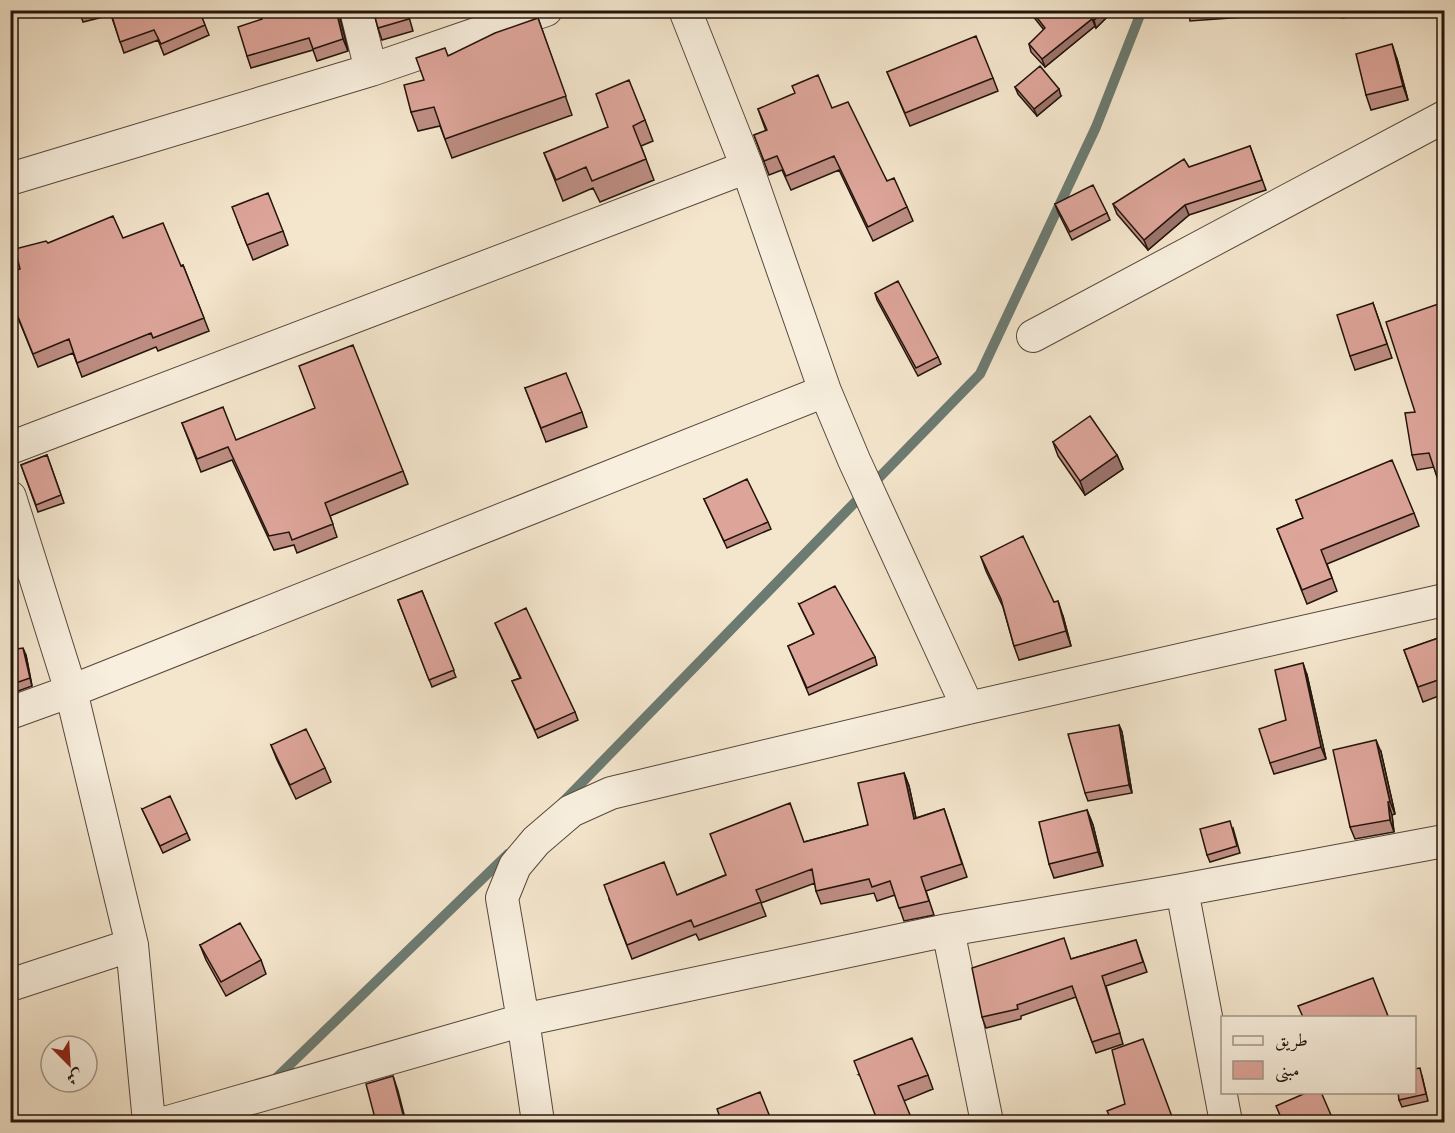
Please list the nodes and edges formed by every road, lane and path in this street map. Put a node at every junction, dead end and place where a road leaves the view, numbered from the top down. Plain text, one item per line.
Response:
1 (356, 10) edge
2 (546, 10) edge
3 (685, 10) edge
4 (371, 70) junction
5 (1444, 117) edge
6 (747, 167) junction
7 (10, 179) edge
8 (1033, 336) dead end
9 (825, 391) junction
10 (10, 448) edge
11 (10, 497) edge
12 (1444, 600) edge
13 (71, 691) junction
14 (968, 708) junction
15 (10, 713) edge
16 (1444, 841) edge
17 (1182, 890) junction
18 (948, 930) junction
19 (132, 945) junction
20 (10, 985) edge
21 (523, 1020) junction
22 (149, 1122) edge
23 (168, 1122) edge
24 (538, 1122) edge
25 (987, 1122) edge
26 (1226, 1122) edge

1 - 4 street
2 - 4 street
3 - 6 street
4 - 7 street
5 - 8 street
6 - 9 street
6 - 10 street
9 - 13 street
9 - 14 street
11 - 13 street
12 - 14 street
13 - 15 street
13 - 19 street
14 - 21 street
16 - 17 street
17 - 18 street
17 - 26 street
18 - 21 street
18 - 25 street
19 - 20 street
19 - 22 street
21 - 23 street
21 - 24 street

